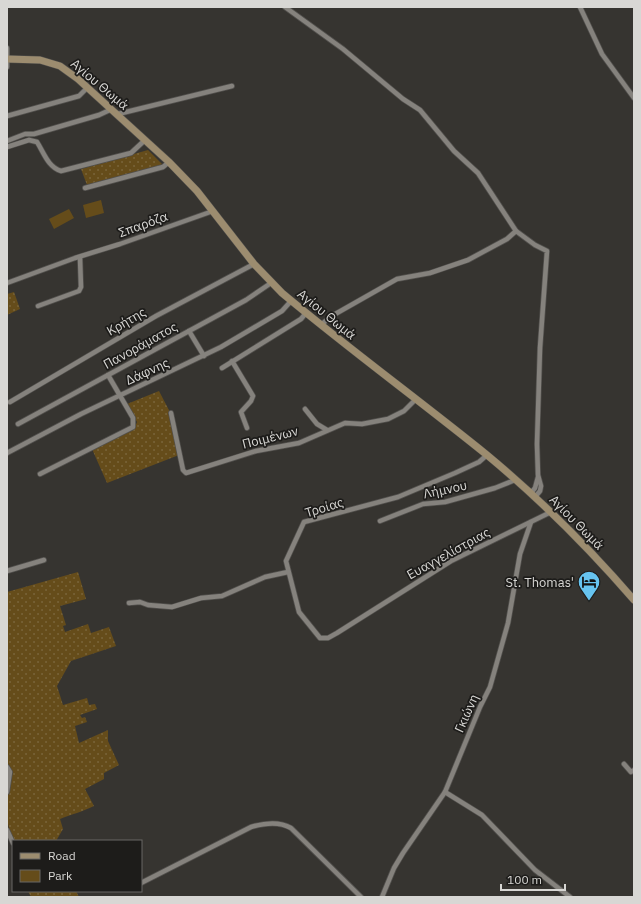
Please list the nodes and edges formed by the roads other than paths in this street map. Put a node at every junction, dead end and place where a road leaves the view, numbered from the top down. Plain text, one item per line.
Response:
1 (285, 7) edge
2 (580, 7) edge
3 (7, 48) edge
4 (7, 59) edge
5 (7, 67) edge
6 (232, 86) dead end
7 (88, 87) junction
8 (634, 98) edge
9 (112, 109) junction
10 (118, 114) junction
11 (8, 116) edge
12 (145, 140) junction
13 (7, 141) edge
14 (7, 147) edge
15 (169, 162) junction
16 (85, 188) dead end
17 (213, 211) junction
18 (516, 231) junction
19 (80, 258) junction
20 (254, 264) junction
21 (7, 283) edge
22 (271, 283) junction
23 (291, 301) junction
24 (38, 306) dead end
25 (306, 313) junction
26 (321, 325) junction
27 (189, 331) junction
28 (204, 356) junction
29 (232, 361) junction
30 (222, 368) dead end
31 (108, 375) junction
32 (120, 395) junction
33 (415, 400) junction
34 (10, 402) dead end
35 (305, 409) dead end
36 (171, 413) dead end
37 (18, 424) dead end
38 (247, 428) dead end
39 (327, 430) junction
40 (7, 453) edge
41 (487, 456) junction
42 (40, 474) dead end
43 (515, 480) junction
44 (533, 495) junction
45 (550, 512) junction
46 (380, 521) dead end
47 (531, 522) junction
48 (44, 560) dead end
49 (7, 571) edge
50 (288, 572) junction
51 (634, 600) edge
52 (129, 603) dead end
53 (359, 620) joint
54 (624, 764) dead end
55 (7, 767) edge
56 (634, 770) edge
57 (7, 792) edge
58 (445, 792) junction
59 (7, 830) edge
60 (12, 841) edge
61 (142, 882) edge
62 (361, 897) edge
63 (382, 897) edge
64 (570, 897) edge

1 - 18 street
2 - 8 street
3 - 4 street
4 - 5 street
4 - 7 main road, Αγίου Θωμά
6 - 10 street
7 - 9 main road, Αγίου Θωμά
7 - 11 street
9 - 10 main road, Αγίου Θωμά
9 - 13 street
10 - 12 main road, Αγίου Θωμά
12 - 14 street
12 - 15 main road, Αγίου Θωμά
15 - 16 street
15 - 17 main road, Αγίου Θωμά
17 - 19 street, Σπαρόζα
17 - 20 main road, Αγίου Θωμά
18 - 26 street
18 - 44 street
19 - 21 street, Σπαρόζα
19 - 24 street
20 - 22 main road, Αγίου Θωμά
20 - 34 street, Κρήτης
22 - 23 main road, Αγίου Θωμά
22 - 27 street, Πανοράματος
23 - 25 main road, Αγίου Θωμά
23 - 28 street, Δάφνης
25 - 26 main road, Αγίου Θωμά
25 - 29 street
26 - 33 main road, Αγίου Θωμά
27 - 28 street
27 - 31 street, Πανοράματος
28 - 32 street, Δάφνης
29 - 30 street
29 - 38 street
31 - 32 street
31 - 37 street, Πανοράματος
32 - 40 street, Δάφνης
32 - 42 street
33 - 39 street, Ποιμένων
33 - 41 main road, Αγίου Θωμά
35 - 39 street
36 - 39 street, Ποιμένων
41 - 43 main road, Αγίου Θωμά
41 - 50 street, Τροίας
43 - 44 main road, Αγίου Θωμά
43 - 46 street, Λήμνου
44 - 45 main road, Αγίου Θωμά
45 - 47 street, Ευαγγελίστριας
45 - 51 main road, Αγίου Θωμά
47 - 53 street, Ευαγγελίστριας
47 - 58 street, Γκιώνη
48 - 49 street
50 - 52 street
50 - 53 street, Τροίας
54 - 56 street
55 - 57 street
58 - 63 street, Γκιώνη
58 - 64 street
59 - 60 street
61 - 62 street

